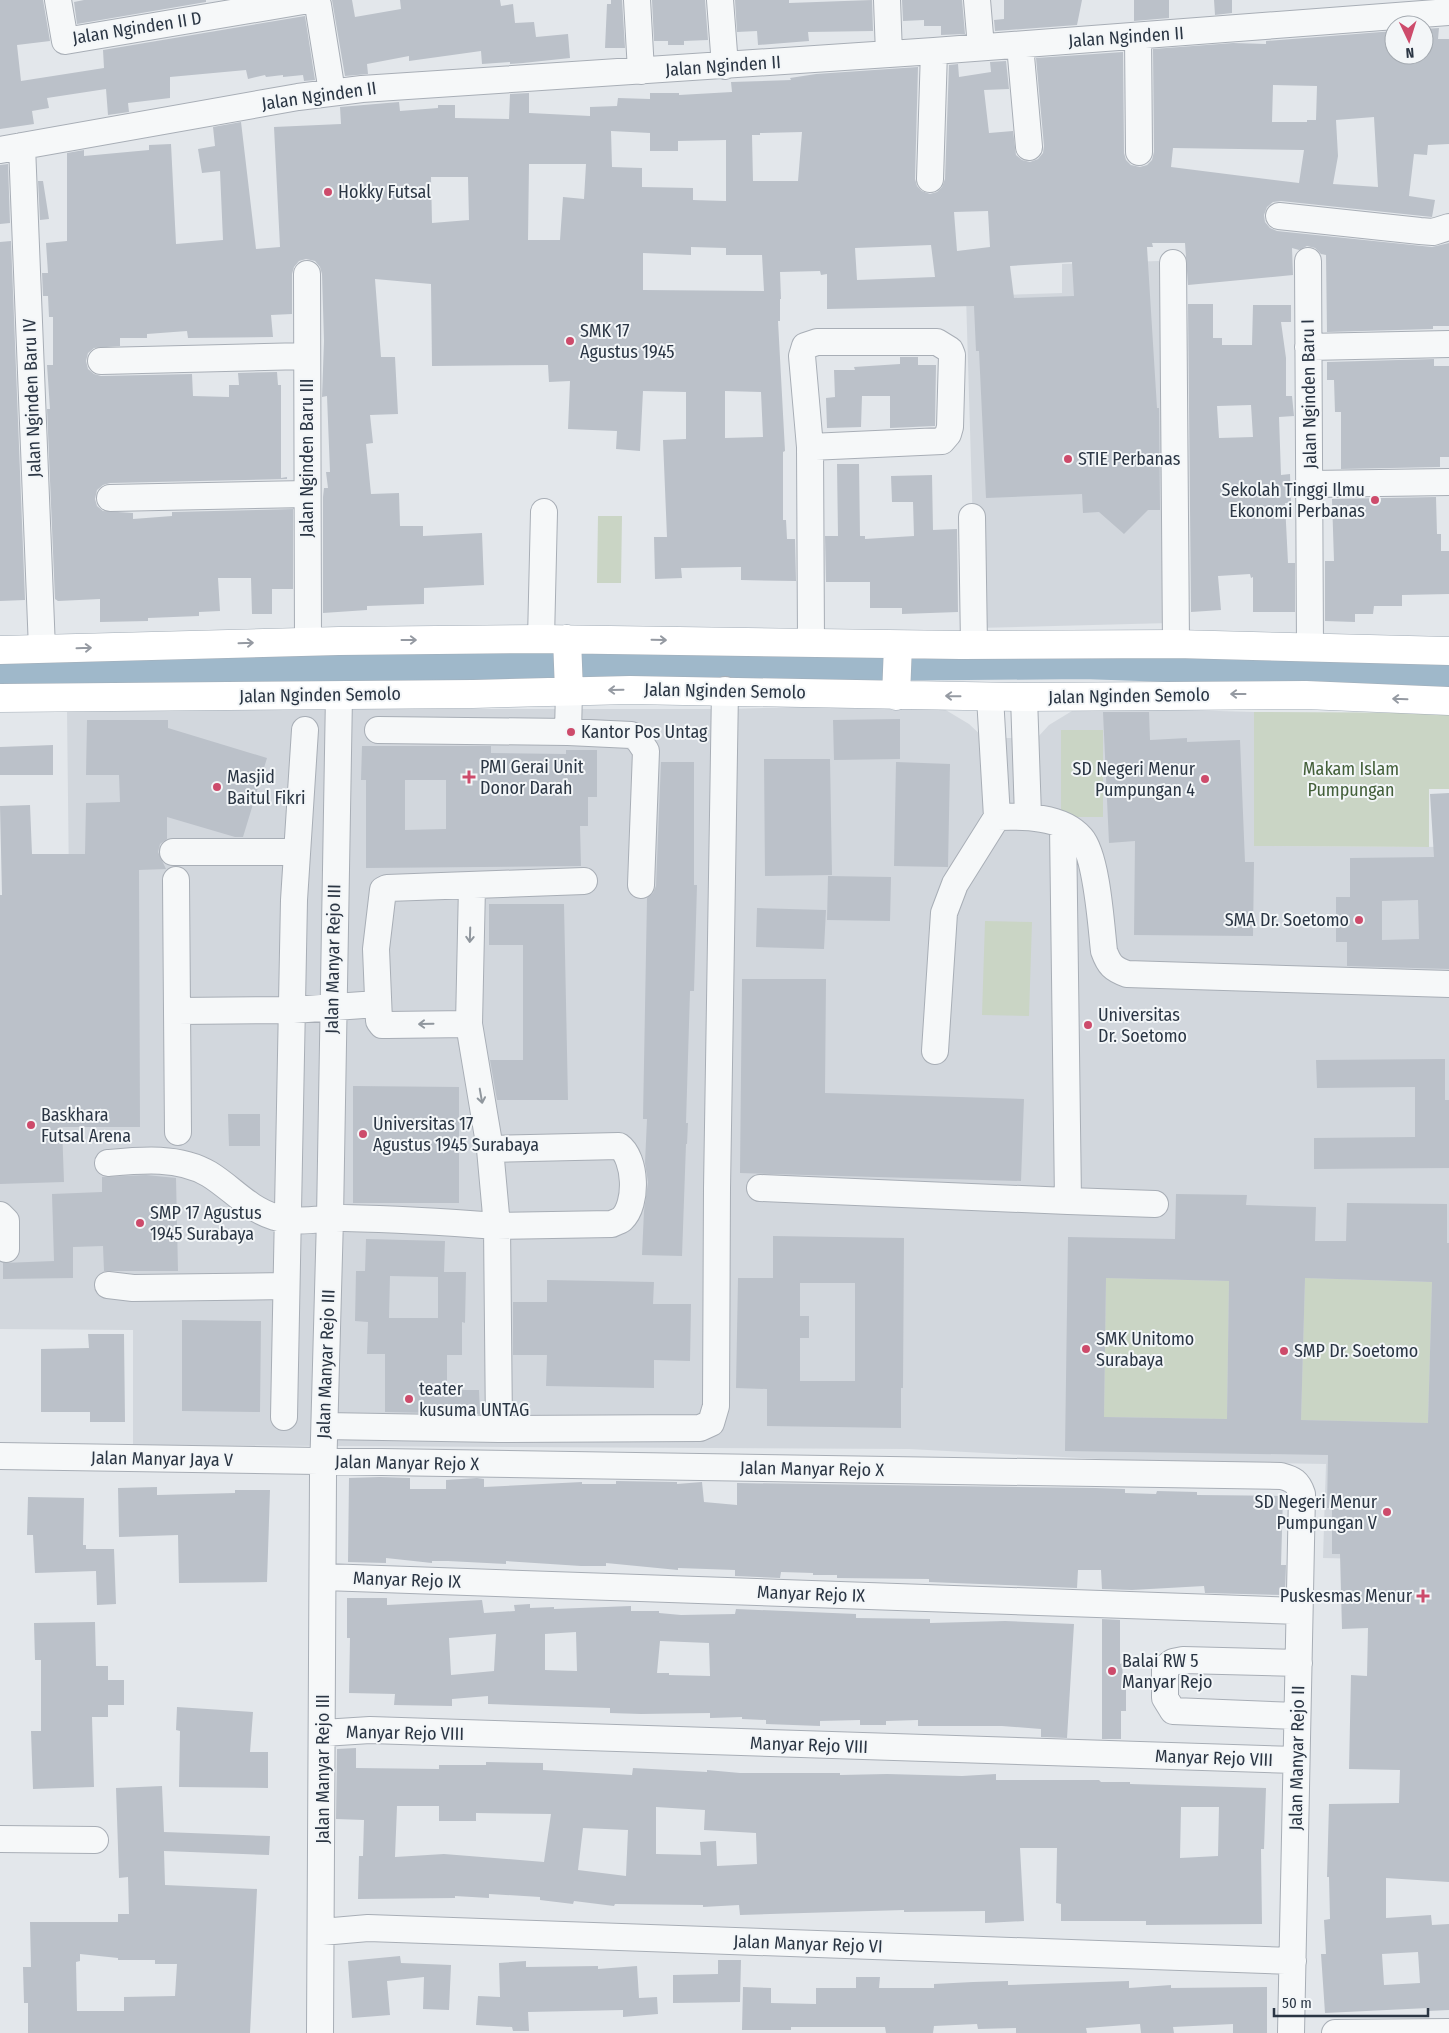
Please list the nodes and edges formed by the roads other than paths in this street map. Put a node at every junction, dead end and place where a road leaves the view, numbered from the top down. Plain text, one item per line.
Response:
1 (58, 0) edge
2 (309, 0) edge
3 (313, 0) edge
4 (637, 0) edge
5 (720, 0) edge
6 (887, 0) edge
7 (977, 0) edge
8 (1308, 11) edge
9 (1449, 12) edge
10 (1138, 36) junction
11 (1020, 45) junction
12 (981, 47) junction
13 (934, 51) junction
14 (889, 54) junction
15 (725, 66) junction
16 (641, 71) junction
17 (332, 92) junction
18 (1029, 147) dead end
19 (11, 148) edge
20 (1139, 152) dead end
21 (930, 179) dead end
22 (1278, 216) dead end
23 (1449, 227) edge
24 (1308, 261) dead end
25 (1173, 263) dead end
26 (307, 274) dead end
27 (1449, 344) edge
28 (1308, 347) junction
29 (306, 356) junction
30 (101, 361) dead end
31 (810, 448) junction
32 (1449, 482) edge
33 (1311, 484) junction
34 (307, 494) junction
35 (110, 498) dead end
36 (544, 512) dead end
37 (972, 516) dead end
38 (308, 642) junction
39 (811, 642) junction
40 (1176, 644) junction
41 (974, 645) junction
42 (1310, 647) junction
43 (42, 649) junction
44 (0, 650) edge
45 (1449, 651) edge
46 (562, 660) junction
47 (897, 668) junction
48 (725, 690) junction
49 (473, 694) junction
50 (339, 695) junction
51 (990, 697) junction
52 (1024, 697) junction
53 (0, 698) edge
54 (1449, 701) edge
55 (305, 730) dead end
56 (378, 730) dead end
57 (477, 732) junction
58 (568, 732) junction
59 (300, 787) junction
60 (336, 788) junction
61 (1028, 816) junction
62 (997, 817) junction
63 (1063, 826) junction
64 (173, 852) dead end
65 (297, 852) junction
66 (176, 880) dead end
67 (584, 882) dead end
68 (641, 885) dead end
69 (472, 886) junction
70 (334, 898) junction
71 (294, 900) junction
72 (1449, 984) edge
73 (377, 1004) junction
74 (332, 1008) junction
75 (293, 1010) junction
76 (177, 1011) junction
77 (469, 1024) junction
78 (935, 1051) dead end
79 (332, 1130) junction
80 (178, 1132) dead end
81 (290, 1132) junction
82 (490, 1149) junction
83 (108, 1163) dead end
84 (760, 1188) dead end
85 (1068, 1201) junction
86 (1155, 1204) dead end
87 (0, 1215) edge
88 (330, 1218) junction
89 (287, 1220) junction
90 (497, 1226) junction
91 (6, 1249) dead end
92 (108, 1285) dead end
93 (286, 1286) junction
94 (284, 1418) dead end
95 (325, 1426) junction
96 (499, 1429) junction
97 (0, 1456) edge
98 (324, 1461) junction
99 (1299, 1484) joint
100 (324, 1577) junction
101 (1299, 1611) junction
102 (1299, 1663) junction
103 (1297, 1716) junction
104 (323, 1733) junction
105 (1296, 1760) junction
106 (0, 1839) edge
107 (95, 1840) dead end
108 (322, 1932) junction
109 (1293, 1961) junction
110 (1449, 2032) edge
111 (320, 2033) edge
112 (1291, 2033) edge
113 (1335, 2033) edge

1 - 2 street, Jalan Nginden II D
3 - 17 street
4 - 16 street
5 - 15 street
6 - 14 street
7 - 12 street
8 - 9 street, Jalan Nginden II
8 - 10 street, Jalan Nginden II
10 - 11 street, Jalan Nginden II
10 - 20 street
11 - 12 street, Jalan Nginden II
11 - 18 street
12 - 13 street, Jalan Nginden II
13 - 14 street, Jalan Nginden II
13 - 21 street
14 - 15 street, Jalan Nginden II
15 - 16 street, Jalan Nginden II
16 - 17 street, Jalan Nginden II
17 - 19 street, Jalan Nginden II
19 - 43 street, Jalan Nginden Baru IV
22 - 23 street
24 - 28 street, Jalan Nginden Baru I
25 - 40 street
26 - 29 street, Jalan Nginden Baru III
27 - 28 street
28 - 33 street, Jalan Nginden Baru I
29 - 30 street
29 - 34 street, Jalan Nginden Baru III
31 - 31 street
31 - 39 street
32 - 33 street
33 - 42 street, Jalan Nginden Baru I
34 - 35 street
34 - 38 street, Jalan Nginden Baru III
36 - 46 street
37 - 41 street
43 -> 38 main road, Jalan Nginden Semolo
38 -> 46 main road, Jalan Nginden Semolo
46 -> 39 main road, Jalan Nginden Semolo
39 - 47 main road, Jalan Nginden Semolo
40 - 41 main road, Jalan Nginden Semolo
40 - 42 main road, Jalan Nginden Semolo
41 - 47 main road, Jalan Nginden Semolo
42 - 45 main road, Jalan Nginden Semolo
43 - 44 main road, Jalan Nginden Semolo
48 -> 46 main road, Jalan Nginden Semolo
46 - 49 main road, Jalan Nginden Semolo
46 - 58 street
47 - 48 main road, Jalan Nginden Semolo
51 -> 47 main road, Jalan Nginden Semolo
48 - 96 street
49 - 50 main road, Jalan Nginden Semolo
49 - 57 street
50 - 53 main road, Jalan Nginden Semolo
50 - 60 street, Jalan Manyar Rejo III
51 - 52 main road, Jalan Nginden Semolo
51 - 62 street
54 -> 52 main road, Jalan Nginden Semolo
52 - 61 street
55 - 59 street
56 - 57 street
57 - 58 street
58 - 68 street
59 - 60 street
59 - 65 street
60 - 70 street, Jalan Manyar Rejo III
61 - 62 street
61 - 63 street
62 - 78 street
63 - 72 street
63 - 85 street
64 - 65 street
65 - 71 street
66 - 76 street
67 - 69 street
69 - 73 street
69 -> 77 street
70 - 71 street
70 - 74 street, Jalan Manyar Rejo III
71 - 75 street
73 - 74 street
77 -> 73 street
74 - 75 street
74 - 79 street, Jalan Manyar Rejo III
75 - 76 street
75 - 81 street
76 - 80 street
77 -> 82 street
79 - 81 street
79 - 88 street, Jalan Manyar Rejo III
81 - 89 street
82 - 90 street
82 - 90 street
83 - 89 street
84 - 85 street
85 - 86 street
87 - 91 street
88 - 89 street
88 - 90 street
88 - 95 street, Jalan Manyar Rejo III
89 - 93 street
90 - 96 street
92 - 93 street
93 - 94 street
95 - 96 street
95 - 98 street, Jalan Manyar Rejo III
97 - 98 street, Jalan Manyar Jaya V
98 - 99 street, Jalan Manyar Rejo X
98 - 100 street, Jalan Manyar Rejo III
99 - 101 street, Jalan Manyar Rejo II
100 - 101 street, Manyar Rejo IX
100 - 104 street, Jalan Manyar Rejo III
101 - 102 street, Jalan Manyar Rejo II
102 - 103 street, Jalan Manyar Rejo II
102 - 103 street
103 - 105 street, Jalan Manyar Rejo II
104 - 105 street, Manyar Rejo VIII
104 - 108 street, Jalan Manyar Rejo III
105 - 109 street, Jalan Manyar Rejo II
106 - 107 street
108 - 109 street, Jalan Manyar Rejo VI
108 - 111 street, Jalan Manyar Rejo III
109 - 112 street, Jalan Manyar Rejo II
110 - 113 street

